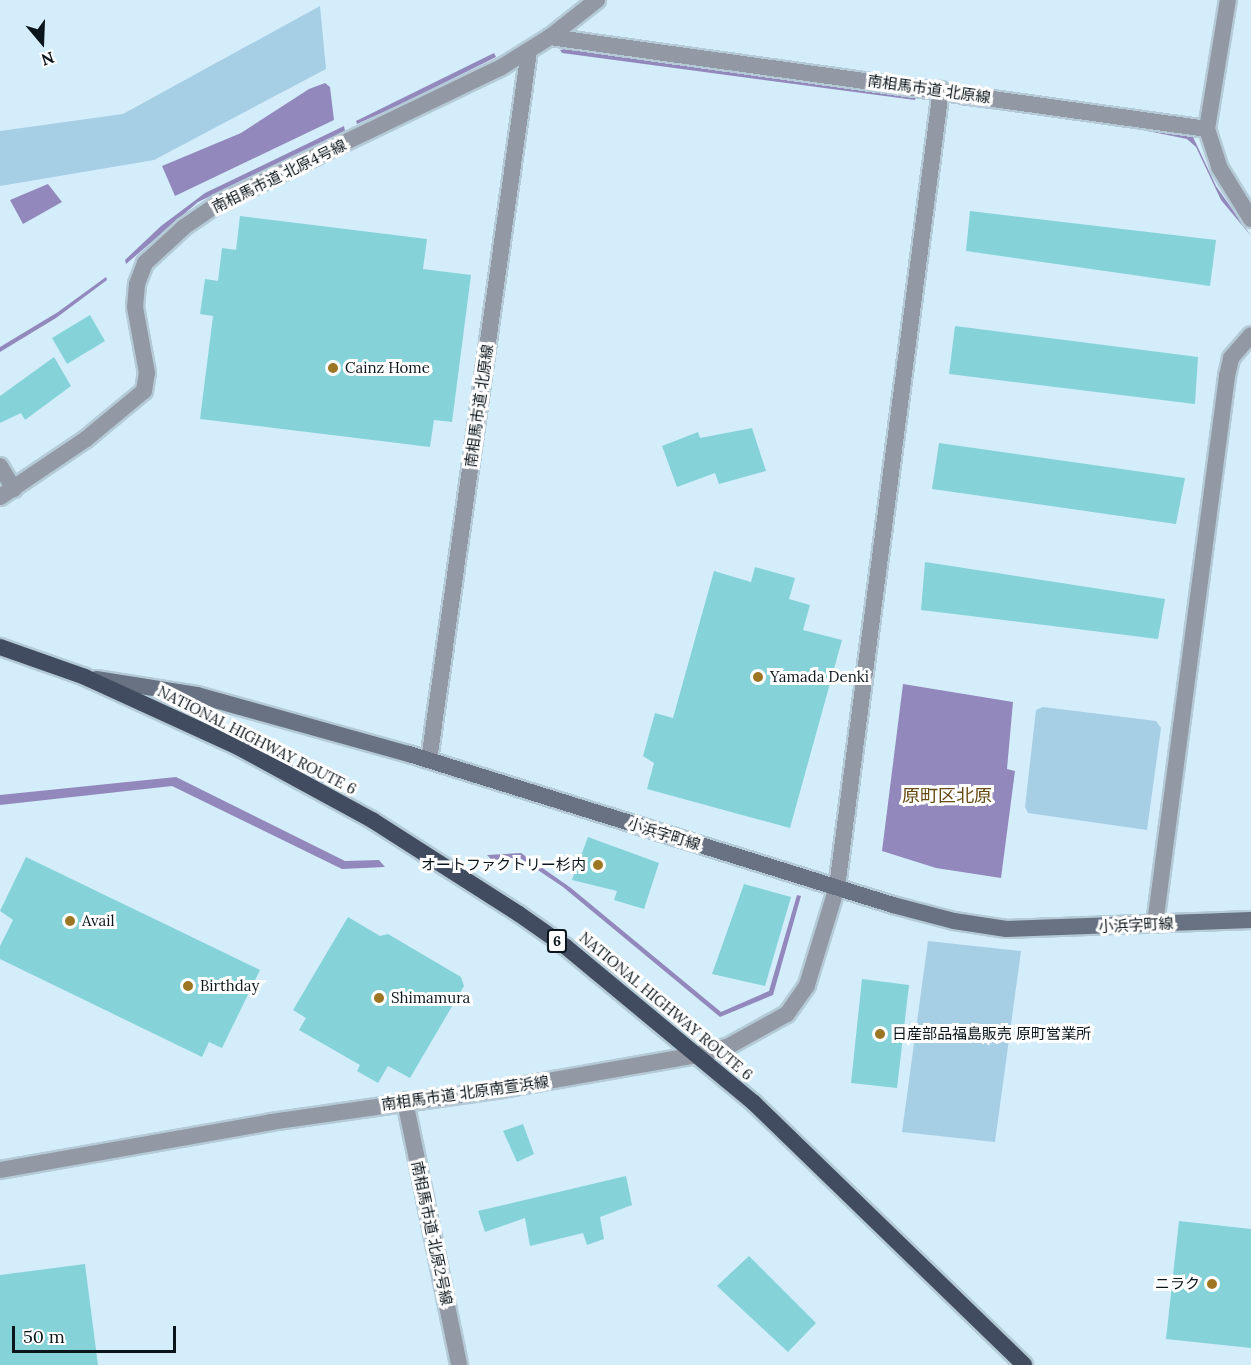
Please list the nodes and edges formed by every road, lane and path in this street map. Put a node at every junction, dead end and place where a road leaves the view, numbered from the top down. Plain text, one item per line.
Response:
1 (597, 0) edge
2 (1227, 0) edge
3 (550, 37) junction
4 (529, 51) junction
5 (941, 90) junction
6 (1207, 129) junction
7 (1251, 219) edge
8 (1251, 335) edge
9 (0, 466) edge
10 (7, 493) edge
11 (0, 647) edge
12 (85, 677) junction
13 (429, 760) junction
14 (837, 887) junction
15 (1251, 920) edge
16 (1155, 924) junction
17 (696, 1055) junction
18 (405, 1101) junction
19 (0, 1170) edge
20 (459, 1365) edge
21 (1024, 1365) edge

1 - 3 street, 南相馬市道 北原4号線
2 - 6 street
3 - 4 street, 南相馬市道 北原4号線
3 - 5 street, 南相馬市道 北原線
4 - 10 street, 南相馬市道 北原4号線
4 - 13 street, 南相馬市道 北原線
5 - 6 street, 南相馬市道 北原線
5 - 14 street, 南相馬市道 北原南萱浜線
6 - 7 street
8 - 16 street
9 - 10 street
11 - 12 highway, NATIONAL HIGHWAY ROUTE 6 / 6
12 - 13 main road, 小浜字町線
12 - 17 highway, NATIONAL HIGHWAY ROUTE 6 / 6
13 - 14 main road, 小浜字町線
14 - 16 main road, 小浜字町線
14 - 17 street, 南相馬市道 北原南萱浜線
15 - 16 main road, 小浜字町線
17 - 18 street, 南相馬市道 北原南萱浜線
17 - 21 highway, NATIONAL HIGHWAY ROUTE 6 / 6
18 - 19 street, 南相馬市道 北原南萱浜線
18 - 20 street, 南相馬市道 北原2号線

